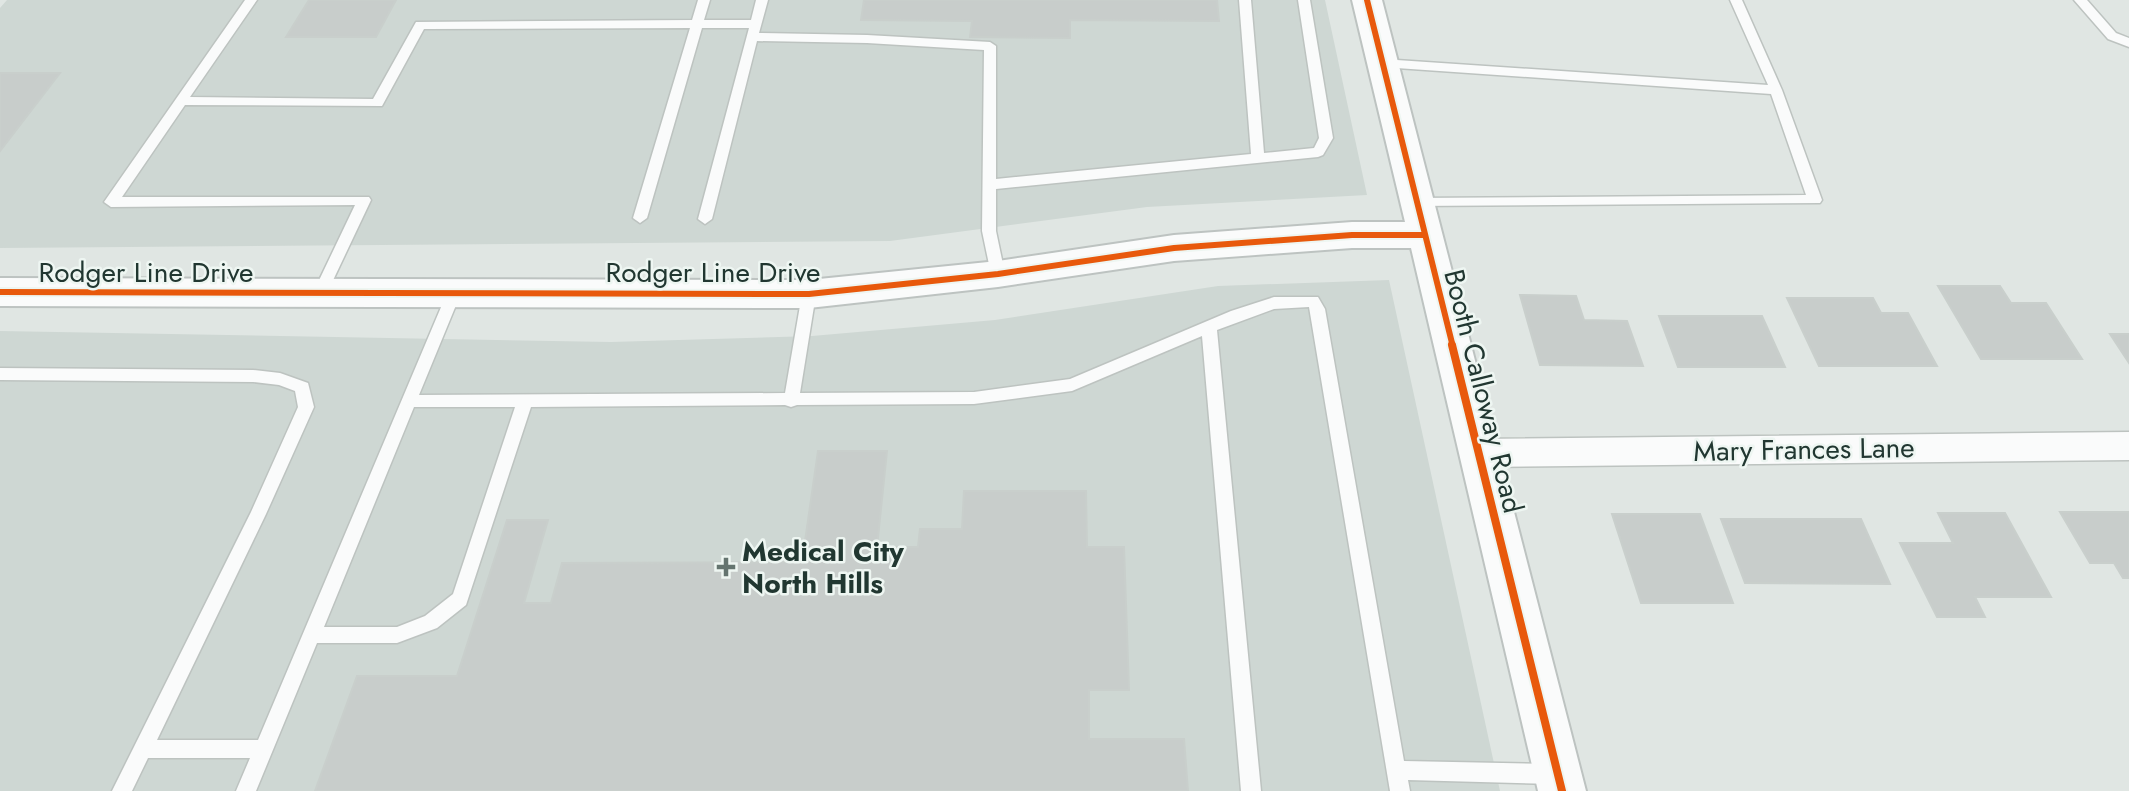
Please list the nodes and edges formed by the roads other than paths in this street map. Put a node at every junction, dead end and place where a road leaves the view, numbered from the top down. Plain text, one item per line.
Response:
1 (251, 0) edge
2 (704, 0) edge
3 (762, 0) edge
4 (1245, 0) edge
5 (1304, 0) edge
6 (1367, 0) edge
7 (1736, 0) edge
8 (2080, 0) edge
9 (698, 24) junction
10 (755, 30) junction
11 (2129, 43) edge
12 (1382, 63) junction
13 (1776, 90) junction
14 (182, 101) junction
15 (1258, 158) junction
16 (989, 186) junction
17 (640, 218) dead end
18 (705, 219) dead end
19 (1420, 219) junction
20 (998, 274) junction
21 (0, 292) edge
22 (320, 293) junction
23 (454, 293) junction
24 (808, 294) junction
25 (1209, 327) junction
26 (0, 374) edge
27 (409, 401) junction
28 (525, 401) junction
29 (791, 401) junction
30 (2129, 446) edge
31 (1478, 453) junction
32 (311, 635) junction
33 (144, 749) junction
34 (264, 749) junction
35 (1397, 770) junction
36 (1560, 782) edge
37 (122, 791) edge
38 (246, 791) edge
39 (1251, 791) edge
40 (1400, 791) edge

1 - 14 lane
2 - 9 lane
3 - 10 lane
4 - 15 lane
5 - 15 lane
6 - 12 street, Booth Calloway Road
7 - 13 lane
8 - 11 lane
9 - 10 lane
9 - 14 lane
9 - 17 lane
10 - 16 lane
10 - 18 lane
12 - 13 lane
12 - 19 street, Booth Calloway Road
13 - 19 lane
14 - 22 lane
15 - 16 lane
16 - 20 lane
19 - 20 street, Rodger Line Drive
19 - 31 street, Booth Calloway Road
20 - 24 street, Rodger Line Drive
21 - 22 street, Rodger Line Drive
22 - 23 street, Rodger Line Drive
23 - 24 street, Rodger Line Drive
23 - 27 lane
24 - 29 lane
25 - 29 lane
25 - 35 lane
25 - 39 lane
26 - 33 lane
27 - 28 lane
27 - 32 lane
28 - 29 lane
28 - 32 lane
30 - 31 street, Mary Frances Lane
31 - 36 street, Booth Calloway Road
32 - 34 lane
33 - 34 lane
33 - 37 lane
34 - 38 lane
35 - 36 lane
35 - 40 lane

